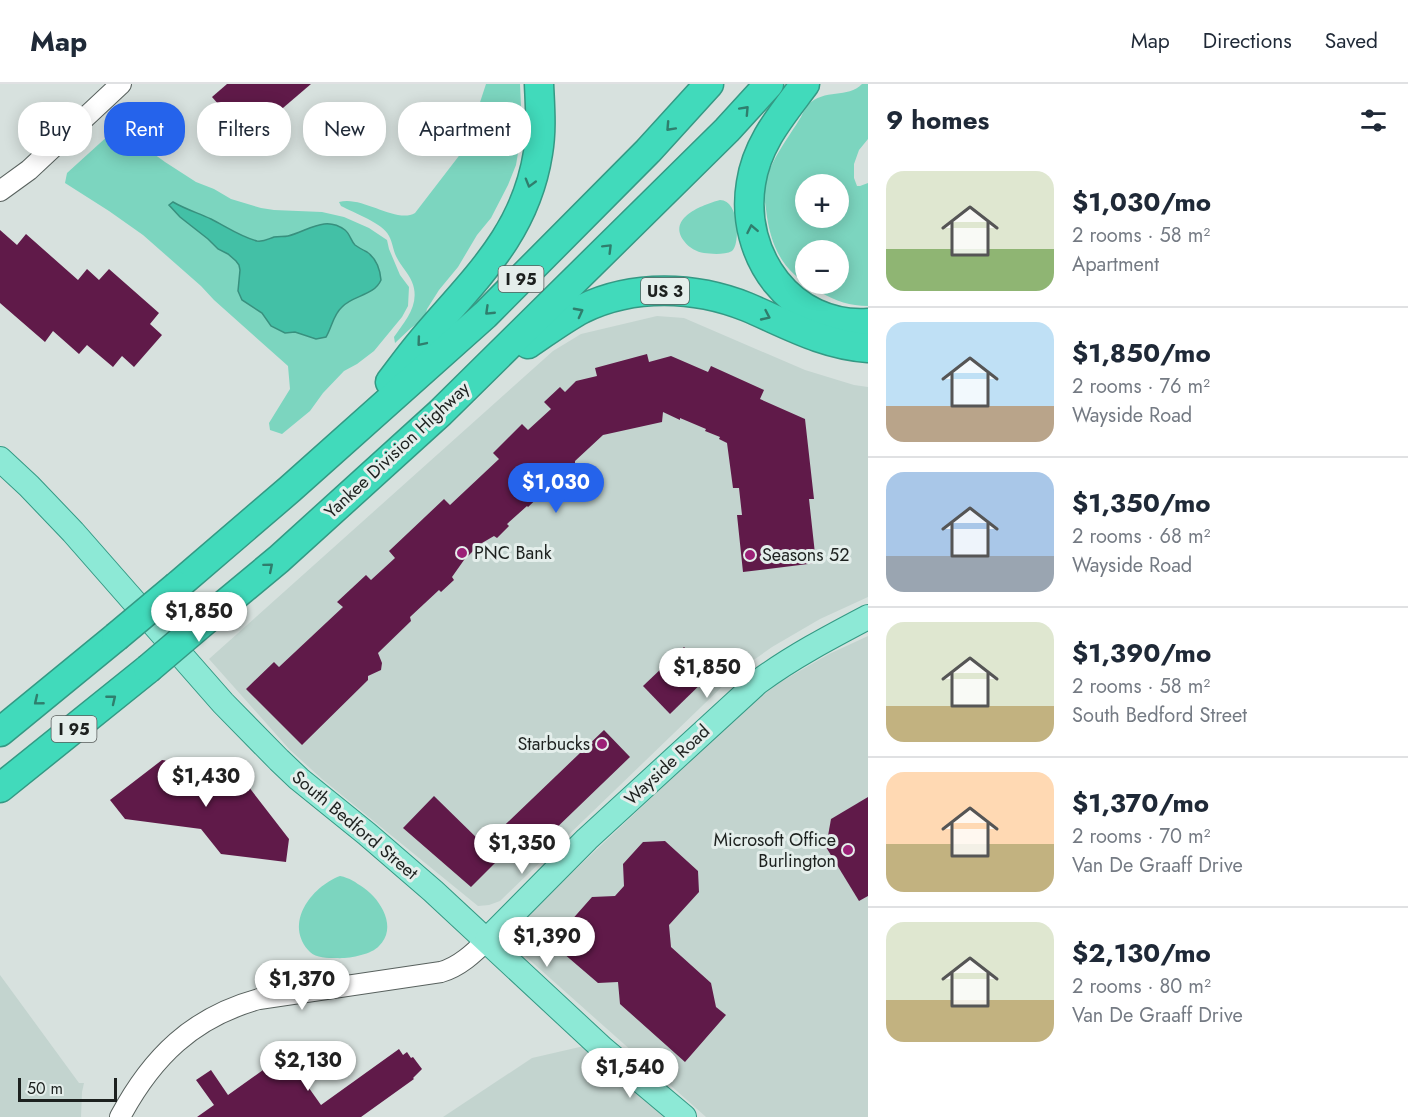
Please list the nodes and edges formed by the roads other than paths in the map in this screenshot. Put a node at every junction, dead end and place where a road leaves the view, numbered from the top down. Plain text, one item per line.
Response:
1 (121, 84) edge
2 (539, 84) edge
3 (709, 84) edge
4 (769, 84) edge
5 (805, 84) edge
6 (0, 191) edge
7 (868, 323) edge
8 (868, 348) edge
9 (476, 378) junction
10 (0, 459) edge
11 (320, 461) junction
12 (868, 617) edge
13 (0, 732) edge
14 (0, 788) edge
15 (487, 940) junction
16 (120, 1117) edge
17 (684, 1117) edge

1 - 6 street
2 -> 11 highway
3 -> 11 highway, I 95
9 -> 4 highway, Yankee Division Highway / I 95
7 -> 5 highway
9 -> 8 highway, US 3
14 -> 9 highway, Yankee Division Highway / I 95, bridge
10 - 15 main road, South Bedford Street
11 -> 13 highway, I 95, bridge
12 - 15 main road, Wayside Road
15 - 16 street
15 - 17 main road, South Bedford Street

